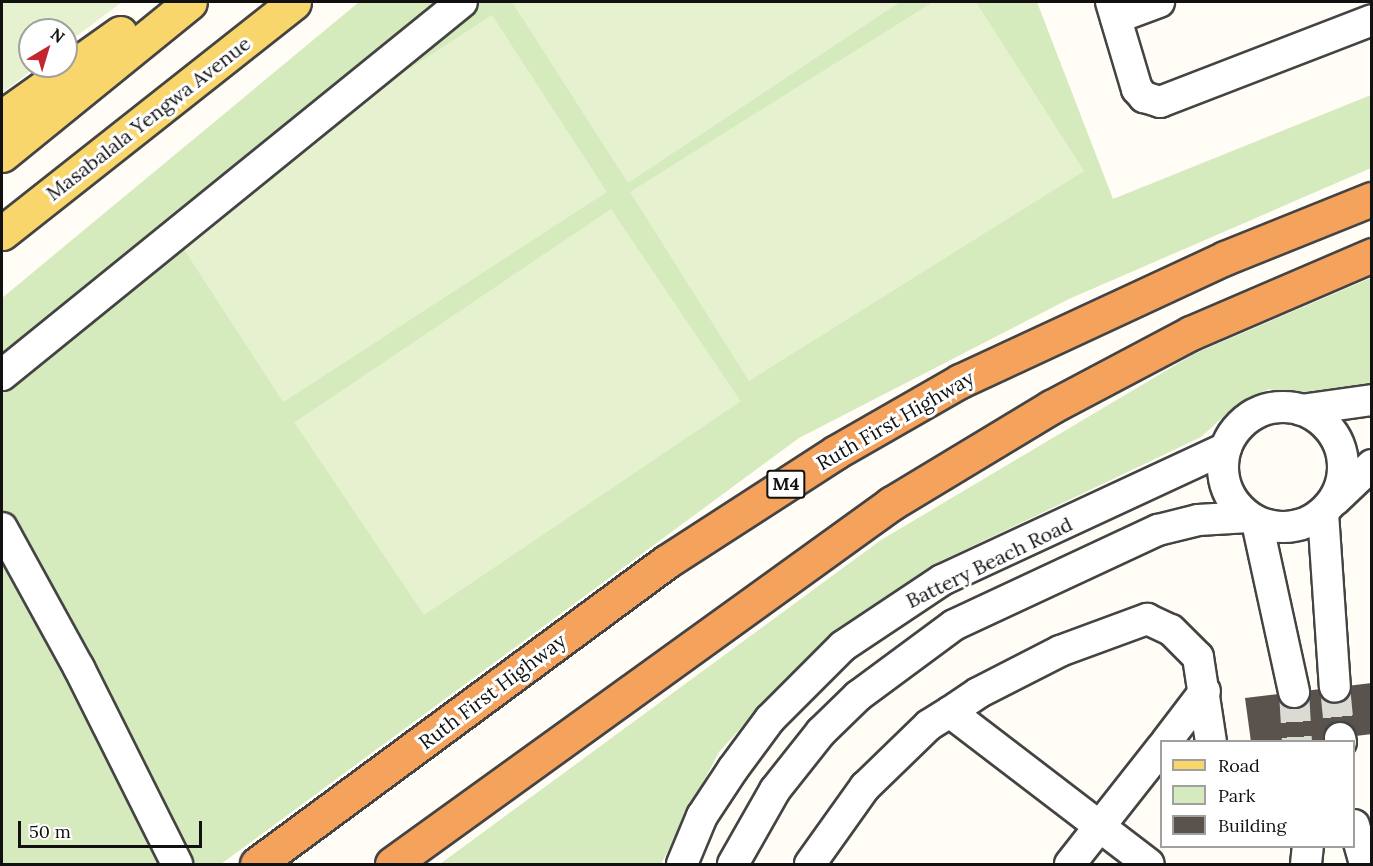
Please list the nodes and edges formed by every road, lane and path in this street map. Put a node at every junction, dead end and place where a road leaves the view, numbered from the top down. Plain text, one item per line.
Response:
1 (165, 2) edge
2 (190, 2) edge
3 (294, 2) edge
4 (462, 2) edge
5 (1159, 2) edge
6 (1113, 10) edge
7 (1371, 20) edge
8 (251, 37) junction
9 (2, 117) edge
10 (2, 155) edge
11 (1371, 199) edge
12 (2, 233) edge
13 (1371, 255) edge
14 (2, 256) edge
15 (2, 375) edge
16 (1371, 400) edge
17 (1300, 410) junction
18 (1226, 448) junction
19 (1371, 465) edge
20 (1328, 508) junction
21 (1253, 519) junction
22 (2, 528) edge
23 (1335, 687) tunnel mouth
24 (1205, 691) junction
25 (1294, 692) tunnel mouth
26 (950, 712) junction
27 (1167, 740) edge
28 (1210, 740) edge
29 (1160, 748) edge
30 (1100, 826) junction
31 (1355, 832) edge
32 (1308, 848) edge
33 (172, 858) edge
34 (257, 864) edge
35 (392, 864) edge
36 (682, 864) edge
37 (732, 864) edge
38 (810, 864) edge
39 (1070, 864) edge
40 (1149, 864) edge
41 (1306, 864) edge
42 (1365, 864) edge

1 - 9 main road
2 - 10 main road
3 - 8 main road, Masabalala Yengwa Avenue
4 - 15 street
5 - 6 street
6 - 7 street
8 - 12 main road, Masabalala Yengwa Avenue
8 - 14 main road
11 - 34 highway, Ruth First Highway / M4
13 - 35 highway
16 - 17 street
17 - 18 street
17 - 20 street
18 - 21 street
18 - 36 street, Battery Beach Road
19 - 20 street
20 - 21 street
20 - 23 street
21 - 25 street
21 - 37 street
22 - 33 street
24 - 26 street
24 - 27 street
24 - 28 street
26 - 30 street
26 - 38 street
29 - 30 street
30 - 39 street
30 - 40 street
31 - 42 street
32 - 41 street

